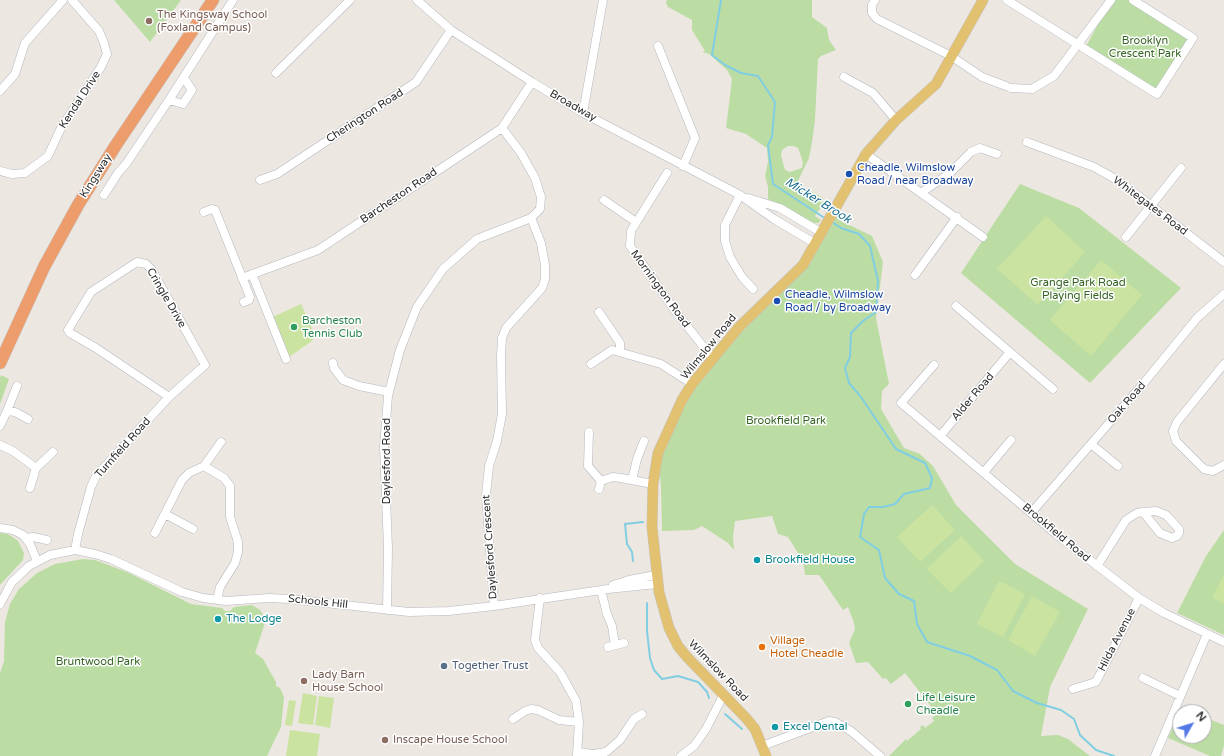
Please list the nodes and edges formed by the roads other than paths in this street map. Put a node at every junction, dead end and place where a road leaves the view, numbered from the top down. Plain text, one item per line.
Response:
1 (63, 0) edge
2 (72, 0) edge
3 (203, 0) edge
4 (213, 0) edge
5 (233, 0) edge
6 (350, 0) edge
7 (416, 0) edge
8 (603, 0) edge
9 (875, 0) edge
10 (983, 0) edge
11 (1007, 0) edge
12 (1111, 0) edge
13 (1133, 0) edge
14 (451, 30) junction
15 (1078, 44) junction
16 (658, 46) dead end
17 (951, 56) junction
18 (276, 73) dead end
19 (184, 78) junction
20 (844, 78) dead end
21 (532, 82) junction
22 (0, 91) edge
23 (169, 100) junction
24 (583, 113) junction
25 (896, 120) junction
26 (502, 128) junction
27 (1027, 142) dead end
28 (866, 154) junction
29 (997, 154) dead end
30 (683, 166) junction
31 (1181, 168) dead end
32 (0, 171) edge
33 (667, 173) dead end
34 (260, 180) dead end
35 (922, 192) junction
36 (104, 195) dead end
37 (740, 195) junction
38 (604, 200) dead end
39 (1152, 206) junction
40 (204, 212) dead end
41 (957, 217) junction
42 (531, 218) junction
43 (636, 222) junction
44 (824, 230) junction
45 (983, 237) dead end
46 (1126, 237) dead end
47 (816, 244) junction
48 (1224, 262) edge
49 (252, 274) junction
50 (915, 275) dead end
51 (242, 278) junction
52 (753, 289) dead end
53 (1224, 294) edge
54 (244, 302) dead end
55 (956, 306) dead end
56 (599, 312) dead end
57 (0, 342) edge
58 (620, 352) junction
59 (1008, 355) junction
60 (286, 359) dead end
61 (713, 359) junction
62 (0, 363) edge
63 (333, 363) dead end
64 (591, 364) dead end
65 (1224, 364) edge
66 (205, 365) joint
67 (934, 365) dead end
68 (692, 384) junction
69 (17, 386) dead end
70 (1053, 389) dead end
71 (389, 392) junction
72 (169, 396) junction
73 (7, 411) junction
74 (28, 419) dead end
75 (0, 426) edge
76 (589, 432) dead end
77 (941, 436) junction
78 (1010, 440) dead end
79 (644, 441) dead end
80 (221, 442) dead end
81 (1091, 444) junction
82 (0, 445) edge
83 (53, 452) dead end
84 (1224, 465) edge
85 (204, 466) junction
86 (1118, 466) dead end
87 (36, 468) junction
88 (984, 472) junction
89 (632, 480) junction
90 (653, 484) junction
91 (30, 488) dead end
92 (1143, 512) dead end
93 (1031, 513) junction
94 (165, 514) junction
95 (0, 528) edge
96 (193, 529) dead end
97 (155, 533) dead end
98 (26, 538) junction
99 (47, 540) dead end
100 (76, 550) junction
101 (37, 561) junction
102 (1097, 566) junction
103 (657, 579) junction
104 (605, 590) junction
105 (540, 598) junction
106 (1139, 598) junction
107 (217, 600) junction
108 (0, 604) edge
109 (494, 606) junction
110 (387, 610) junction
111 (1207, 634) junction
112 (1224, 642) edge
113 (624, 643) dead end
114 (1143, 678) dead end
115 (1073, 689) dead end
116 (724, 694) junction
117 (1180, 696) junction
118 (642, 714) dead end
119 (514, 719) dead end
120 (579, 722) junction
121 (764, 751) edge
122 (577, 754) edge
123 (681, 756) edge
124 (880, 756) edge
125 (1155, 756) edge

1 - 22 street
2 - 32 street, Kendal Drive
3 - 57 highway, Kingsway
4 - 62 highway, Kingsway
5 - 19 street, Kingsway
6 - 18 street
7 - 14 street, Broadway
8 - 24 street
9 - 17 street
10 - 17 main road, Wilmslow Road
11 - 15 street
12 - 15 street
13 - 15 street
14 - 21 street, Broadway
14 - 34 street, Cherington Road
15 - 17 street
16 - 30 street
17 - 25 main road, Wilmslow Road
19 - 23 street, Kingsway
19 - 23 street
20 - 25 street
21 - 24 street, Broadway
21 - 26 street, Barcheston Road
23 - 36 street, Kingsway
24 - 30 street, Broadway
25 - 28 main road, Wilmslow Road
26 - 42 street
26 - 49 street, Barcheston Road
27 - 39 street, Whitegates Road
28 - 35 street
28 - 44 main road, Wilmslow Road
29 - 35 street
30 - 37 street, Broadway
31 - 39 street
33 - 43 street, Mornington Road
35 - 41 street
37 - 44 street, Broadway
37 - 47 street, Broadway
37 - 52 street
38 - 43 street
39 - 46 street
39 - 48 street, Whitegates Road
40 - 51 street
41 - 45 street
41 - 50 street
42 - 71 street, Daylesford Road
42 - 109 street, Daylesford Crescent
43 - 61 street, Mornington Road
44 - 47 main road, Wilmslow Road
47 - 61 main road, Wilmslow Road
49 - 51 street, Barcheston Road
49 - 60 street
51 - 54 street
53 - 81 street, Oak Road
55 - 59 street
56 - 58 street
58 - 64 street
58 - 68 street
59 - 70 street
59 - 77 street, Alder Road
61 - 68 main road, Wilmslow Road
63 - 71 street
65 - 84 street
66 - 72 street, Turnfield Road
66 - 72 street, Cringle Drive
67 - 77 street, Brookfield Road
68 - 90 main road, Wilmslow Road
69 - 73 street
71 - 110 street, Daylesford Road
72 - 100 street, Turnfield Road
73 - 74 street
73 - 75 street
76 - 89 street
77 - 88 street, Brookfield Road
78 - 88 street
79 - 89 street
80 - 85 street
81 - 86 street
81 - 93 street, Oak Road
82 - 87 street
83 - 87 street
85 - 94 street
85 - 107 street
87 - 91 street
88 - 93 street, Brookfield Road
89 - 90 street
90 - 103 main road, Wilmslow Road
92 - 102 street
93 - 102 street, Brookfield Road
94 - 96 street
94 - 97 street
95 - 98 street
98 - 99 street
98 - 101 street
100 - 101 street, Schools Hill
100 - 107 street, Schools Hill
101 - 108 street, Schools Hill
102 - 106 street, Brookfield Road
103 - 104 street, Schools Hill
103 - 116 main road, Wilmslow Road
104 - 105 street, Schools Hill
104 - 113 street
105 - 109 street, Schools Hill
105 - 120 street
106 - 111 street, Brookfield Road
106 - 115 street, Hilda Avenue
107 - 110 street, Schools Hill
109 - 110 street, Schools Hill
111 - 112 street, Brookfield Road
111 - 117 street
114 - 117 street
116 - 121 main road, Wilmslow Road
116 - 123 street
117 - 125 street
118 - 122 street
119 - 120 street
120 - 122 street
121 - 124 street

